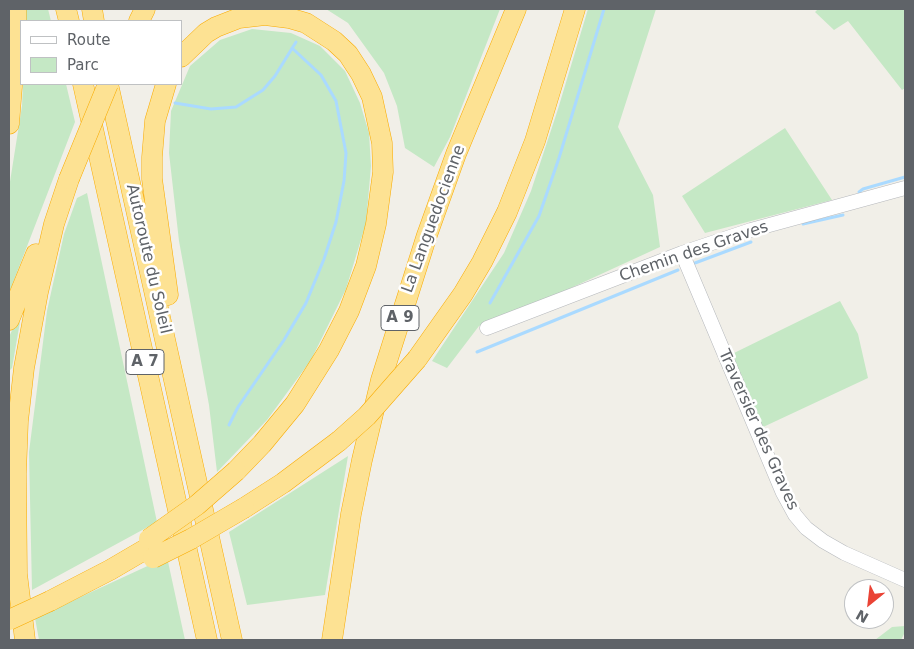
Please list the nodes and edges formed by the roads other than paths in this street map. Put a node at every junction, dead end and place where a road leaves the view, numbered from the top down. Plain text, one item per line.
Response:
1 (16, 9) edge
2 (146, 9) edge
3 (291, 9) edge
4 (516, 9) edge
5 (574, 9) edge
6 (140, 20) edge
7 (182, 56) edge
8 (83, 85) edge
9 (108, 85) edge
10 (108, 85) edge
11 (166, 85) edge
12 (9, 124) edge
13 (69, 179) junction
14 (905, 188) edge
15 (682, 253) junction
16 (9, 320) edge
17 (487, 328) dead end
18 (186, 431) junction
19 (237, 475) junction
20 (151, 548) junction
21 (905, 580) edge
22 (54, 596) junction
23 (9, 612) edge
24 (9, 620) edge
25 (25, 640) edge
26 (206, 640) edge
27 (232, 640) edge
28 (332, 640) edge

1 - 12 highway
2 - 6 highway
3 - 19 highway
4 - 28 highway, La Languedocienne / A 9
5 - 20 highway, bridge
7 - 19 highway
8 - 26 highway, Autoroute du Soleil / A 7
9 - 13 highway, bridge
10 - 18 highway, Autoroute du Soleil / A 7
11 - 18 highway
13 - 16 highway
13 - 25 highway
14 - 15 street, Chemin des Graves
15 - 17 street, Chemin des Graves
15 - 21 street, Traversier des Graves
18 - 27 highway, Autoroute du Soleil / A 7
19 - 20 highway
20 - 22 highway
22 - 23 highway
22 - 24 highway, bridge

